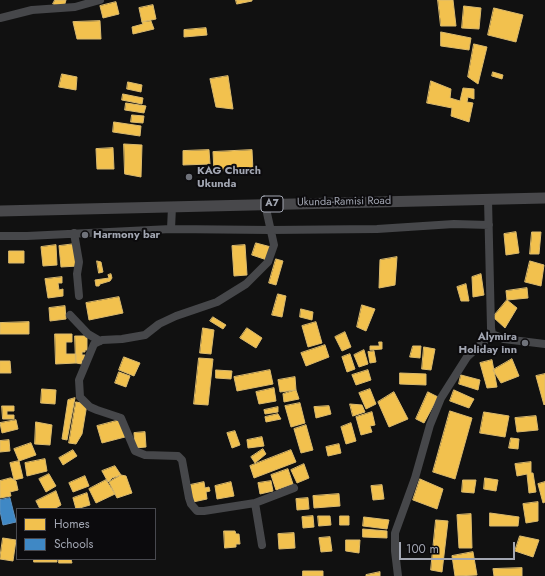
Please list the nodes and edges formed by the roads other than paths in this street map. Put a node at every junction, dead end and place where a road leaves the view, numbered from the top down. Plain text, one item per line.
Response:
1 (100, 0) edge
2 (0, 18) edge
3 (545, 198) edge
4 (488, 199) junction
5 (265, 204) junction
6 (172, 206) junction
7 (0, 211) edge
8 (489, 225) junction
9 (170, 228) junction
10 (270, 230) junction
11 (74, 233) junction
12 (0, 236) edge
13 (79, 296) dead end
14 (70, 315) dead end
15 (492, 334) junction
16 (100, 341) junction
17 (545, 344) edge
18 (294, 488) dead end
19 (256, 503) junction
20 (262, 545) dead end
21 (398, 576) edge

1 - 2 street
3 - 4 highway, Ukunda-Ramisi Road / A7
4 - 5 highway, Ukunda-Ramisi Road / A7
4 - 8 street
5 - 6 highway, Ukunda-Ramisi Road / A7
5 - 10 street
6 - 7 highway, Ukunda-Ramisi Road / A7
6 - 9 street
8 - 10 street
8 - 15 street
9 - 10 street
9 - 11 street
10 - 16 street
11 - 12 street
11 - 13 street
14 - 16 street
15 - 17 street
15 - 21 street
16 - 19 street
18 - 19 street
19 - 20 street

